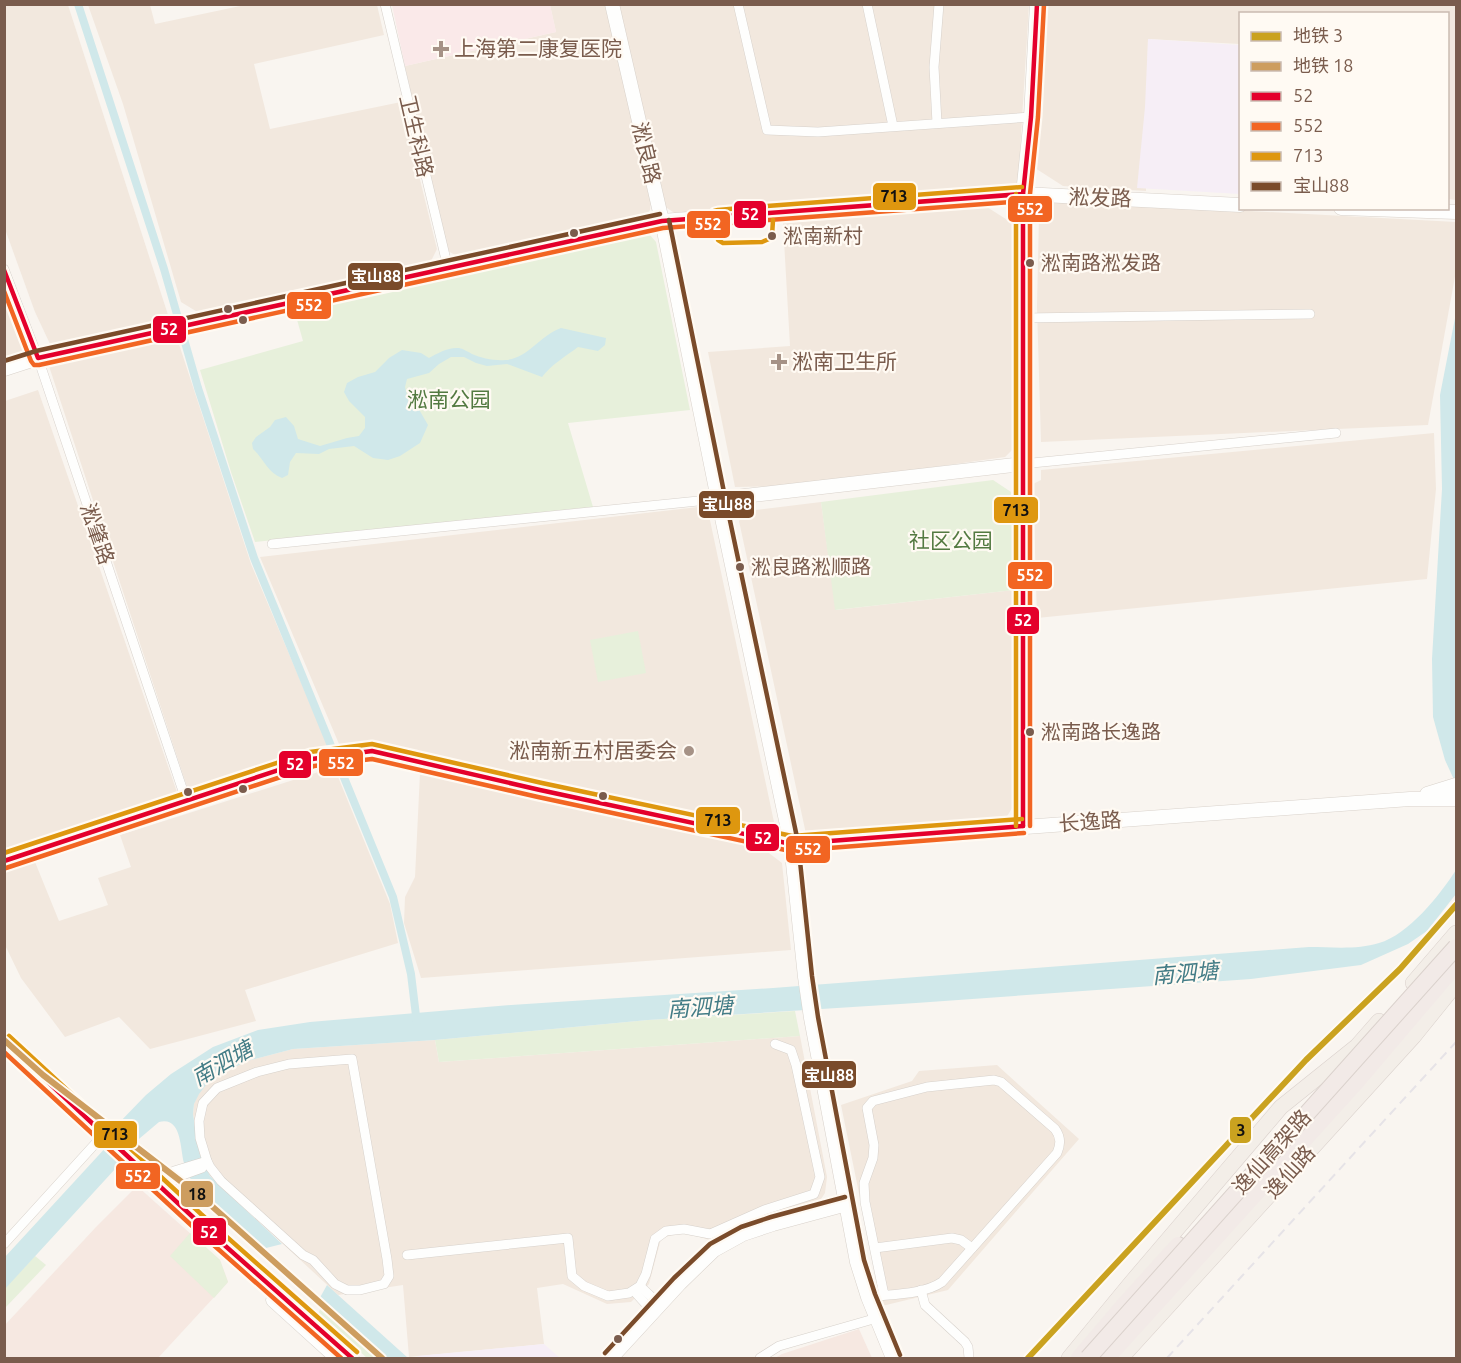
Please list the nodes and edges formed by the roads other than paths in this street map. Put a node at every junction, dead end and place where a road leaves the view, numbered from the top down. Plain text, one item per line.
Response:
1 (385, 4) edge
2 (612, 4) edge
3 (738, 4) edge
4 (867, 4) edge
5 (939, 4) edge
6 (1037, 4) edge
7 (1031, 117) junction
8 (937, 123) junction
9 (893, 126) junction
10 (1023, 194) junction
11 (1239, 205) edge
12 (1398, 210) edge
13 (1456, 212) edge
14 (662, 221) junction
15 (4, 268) edge
16 (448, 268) junction
17 (1310, 314) dead end
18 (1023, 318) junction
19 (38, 358) junction
20 (4, 369) edge
21 (1336, 433) dead end
22 (1022, 464) junction
23 (718, 499) junction
24 (272, 544) dead end
25 (1455, 790) edge
26 (186, 800) junction
27 (1023, 826) junction
28 (791, 844) junction
29 (4, 861) edge
30 (1456, 933) edge
31 (1456, 947) edge
32 (1456, 965) edge
33 (1456, 984) edge
34 (4, 1041) edge
35 (775, 1044) dead end
36 (1357, 1046) junction
37 (108, 1138) junction
38 (205, 1165) junction
39 (161, 1188) junction
40 (847, 1204) junction
41 (210, 1233) junction
42 (4, 1244) edge
43 (875, 1248) junction
44 (972, 1248) junction
45 (407, 1255) dead end
46 (637, 1288) junction
47 (921, 1290) junction
48 (884, 1295) junction
49 (868, 1297) junction
50 (656, 1308) junction
51 (877, 1318) junction
52 (760, 1358) edge
53 (338, 1359) edge
54 (352, 1359) edge
55 (611, 1359) edge
56 (893, 1359) edge
57 (969, 1359) edge
58 (1069, 1359) edge
59 (1080, 1359) edge
60 (1090, 1359) edge
61 (1107, 1359) edge
62 (1121, 1359) edge

1 - 16 street, 卫生科路
2 - 14 street, 淞良路
3 - 9 street
4 - 9 street
5 - 8 street
6 - 7 street
7 - 8 street
7 - 10 street
8 - 9 street
10 - 11 street, 淞发路
10 - 14 street, 淞发路
10 - 18 street
12 - 13 street
14 - 16 street, 淞发路
14 - 23 street, 淞良路
15 - 19 street, 淞肇路
16 - 19 street, 淞发路
17 - 18 street
18 - 22 street
19 - 20 street, 淞发路
19 - 26 street, 淞肇路
21 - 22 street
22 - 23 street
22 - 27 street
23 - 24 street
23 - 28 street, 淞良路
25 - 27 street, 长逸路
26 - 28 street, 长逸路
26 - 29 street, 长逸路
27 - 28 street, 长逸路
28 - 40 street, 淞良路
30 - 36 main road, 逸仙路
31 - 60 highway, 逸仙高架路, bridge
32 - 61 highway, 逸仙高架路
33 - 62 main road, 逸仙路
34 - 37 street
35 - 46 street
36 - 58 main road, 逸仙路
36 - 59 highway
36 - 60 main road, 逸仙路
37 - 39 street
37 - 42 street
38 - 38 street
38 - 39 street
39 - 41 street
40 - 49 street, 淞良路
40 - 50 street
41 - 53 street
41 - 54 street
43 - 44 street
43 - 44 street
43 - 48 street
44 - 47 street
45 - 46 street
46 - 50 street
47 - 48 street
47 - 57 street
48 - 49 street
49 - 51 street, 淞良路
50 - 55 street
51 - 52 street
51 - 56 street, 淞良路

